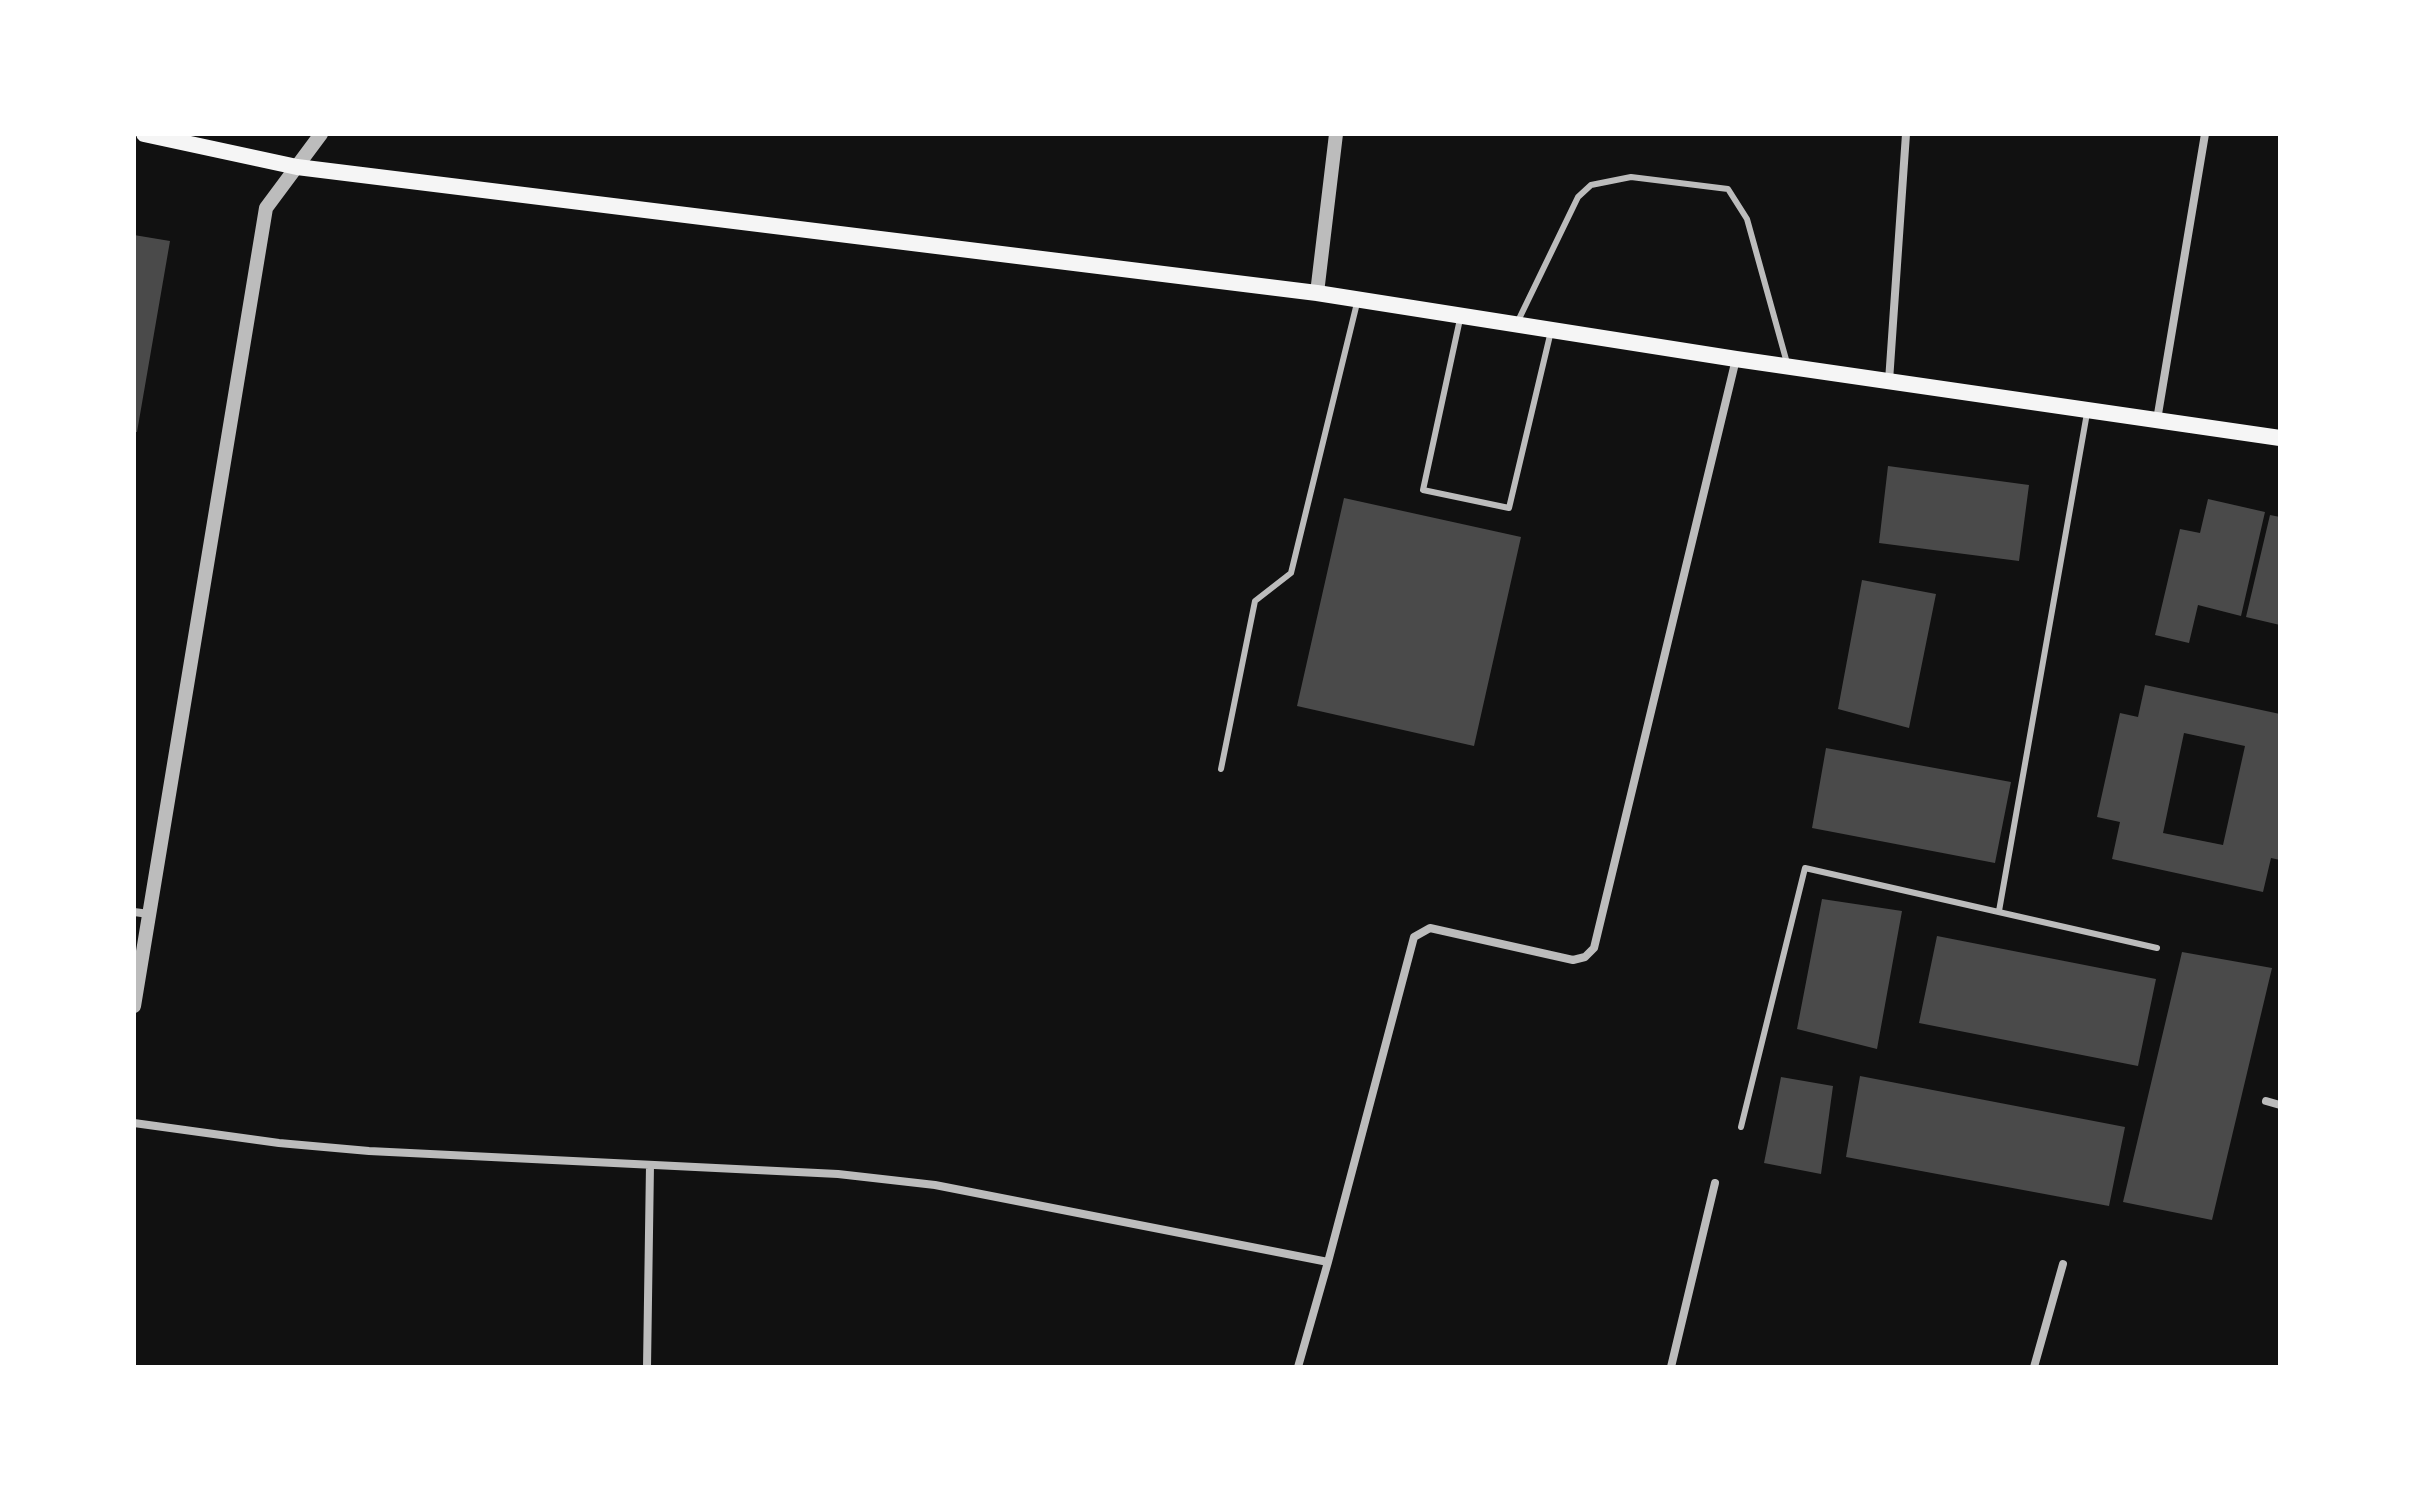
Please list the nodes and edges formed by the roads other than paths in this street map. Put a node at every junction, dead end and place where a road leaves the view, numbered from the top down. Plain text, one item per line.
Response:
1 (144, 134) edge
2 (321, 134) edge
3 (1336, 134) edge
4 (1906, 134) edge
5 (2205, 134) edge
6 (297, 167) junction
7 (1317, 293) junction
8 (1358, 299) junction
9 (1461, 315) junction
10 (1517, 324) junction
11 (1551, 330) junction
12 (1736, 359) junction
13 (1788, 366) junction
14 (1889, 381) junction
15 (2088, 409) junction
16 (2157, 420) junction
17 (2280, 438) edge
18 (1221, 769) dead end
19 (1999, 911) junction
20 (142, 913) edge
21 (2157, 948) dead end
22 (134, 1006) edge
23 (2266, 1101) dead end
24 (2280, 1105) edge
25 (134, 1123) edge
26 (1741, 1127) dead end
27 (650, 1165) junction
28 (1715, 1183) dead end
29 (1328, 1262) junction
30 (2063, 1264) dead end
31 (647, 1367) edge
32 (1298, 1367) edge
33 (1671, 1367) edge
34 (2034, 1367) edge

1 - 6 main road
2 - 6 street
3 - 7 street
4 - 14 street
5 - 16 street
6 - 7 main road
6 - 20 street
7 - 8 main road
8 - 9 main road
8 - 18 lane
9 - 10 main road
9 - 11 lane
10 - 11 main road
10 - 13 lane
11 - 12 main road
12 - 13 main road
12 - 29 street
13 - 14 main road
14 - 15 main road
15 - 16 main road
15 - 19 lane
16 - 17 main road
19 - 21 lane
19 - 26 lane
20 - 22 street
23 - 24 street
25 - 27 street
27 - 29 street
27 - 31 street
28 - 33 street
29 - 32 street
30 - 34 street

